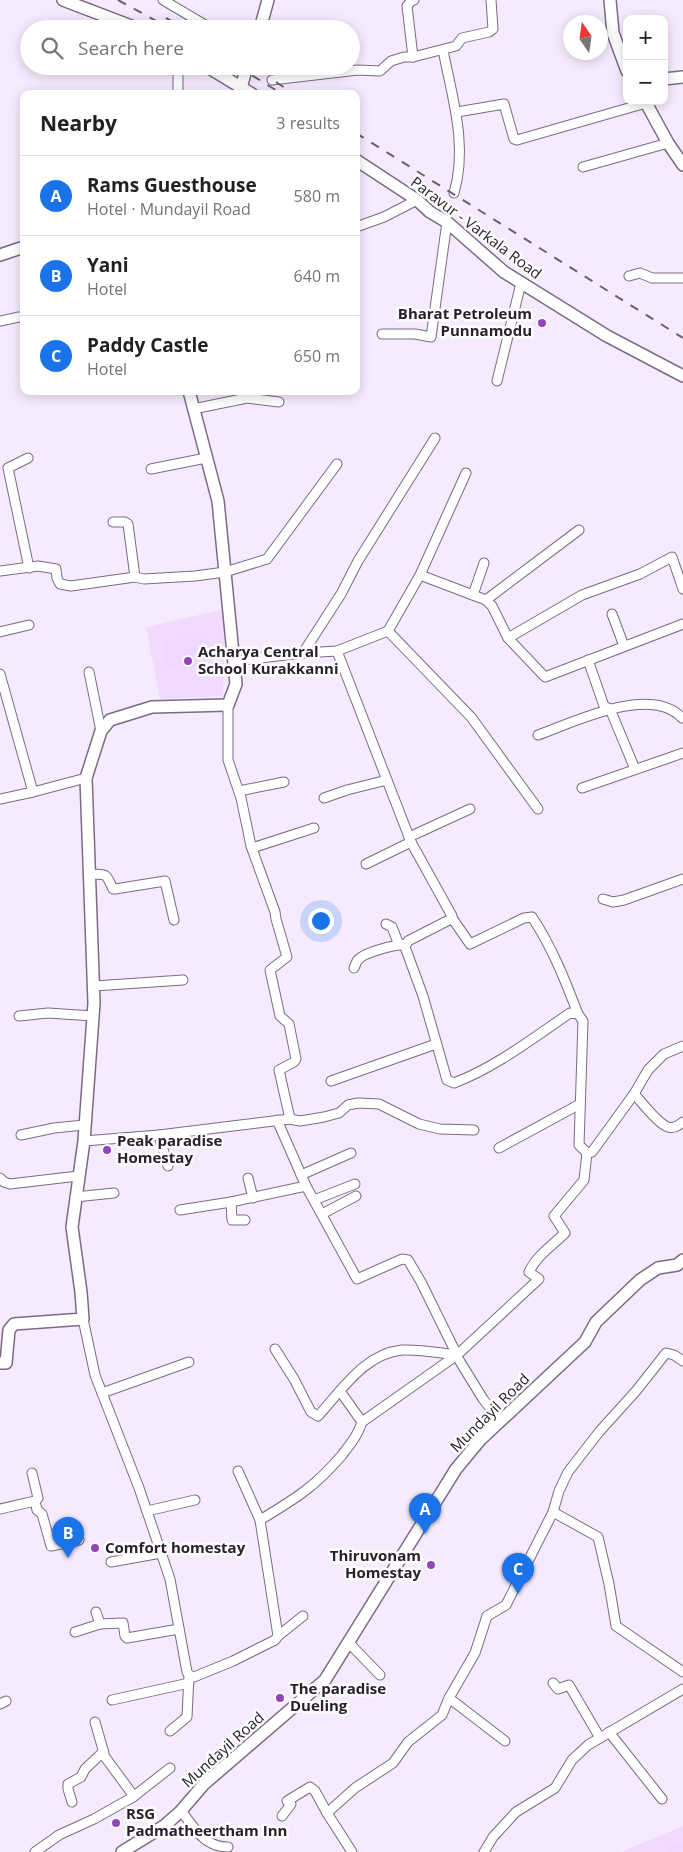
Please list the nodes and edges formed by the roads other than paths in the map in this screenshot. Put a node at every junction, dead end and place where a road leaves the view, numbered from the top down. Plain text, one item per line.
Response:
1 (63, 0) edge
2 (163, 0) edge
3 (268, 0) edge
4 (414, 0) edge
5 (491, 0) edge
6 (610, 0) edge
7 (115, 20) edge
8 (197, 20) edge
9 (262, 20) edge
10 (443, 50) junction
11 (413, 57) junction
12 (623, 60) edge
13 (360, 70) edge
14 (178, 75) edge
15 (219, 75) edge
16 (244, 75) edge
17 (315, 75) edge
18 (683, 77) edge
19 (668, 79) edge
20 (272, 80) dead end
21 (178, 90) edge
22 (240, 90) edge
23 (635, 105) edge
24 (647, 105) edge
25 (457, 112) junction
26 (668, 143) junction
27 (360, 163) edge
28 (683, 166) edge
29 (583, 167) dead end
30 (454, 193) dead end
31 (417, 200) junction
32 (447, 222) junction
33 (360, 226) edge
34 (20, 248) edge
35 (0, 255) edge
36 (629, 276) dead end
37 (683, 278) edge
38 (521, 283) junction
39 (19, 317) dead end
40 (0, 321) edge
41 (382, 334) dead end
42 (683, 376) edge
43 (497, 381) dead end
44 (190, 395) edge
45 (279, 402) dead end
46 (193, 409) junction
47 (435, 438) dead end
48 (28, 458) dead end
49 (206, 458) junction
50 (337, 464) dead end
51 (150, 469) dead end
52 (466, 473) dead end
53 (113, 522) dead end
54 (579, 530) dead end
55 (484, 563) dead end
56 (29, 568) junction
57 (0, 572) edge
58 (225, 572) junction
59 (420, 575) junction
60 (135, 577) junction
61 (683, 589) edge
62 (473, 595) junction
63 (486, 600) junction
64 (612, 614) dead end
65 (683, 624) edge
66 (29, 625) dead end
67 (388, 631) junction
68 (0, 632) edge
69 (508, 638) junction
70 (624, 646) junction
71 (337, 651) junction
72 (303, 653) junction
73 (588, 660) junction
74 (234, 661) junction
75 (89, 672) dead end
76 (0, 674) edge
77 (3, 693) edge
78 (228, 705) junction
79 (610, 709) junction
80 (683, 719) edge
81 (101, 731) junction
82 (538, 735) dead end
83 (683, 753) edge
84 (635, 769) junction
85 (86, 778) junction
86 (387, 780) junction
87 (284, 782) dead end
88 (582, 788) dead end
89 (239, 791) junction
90 (34, 792) junction
91 (324, 798) dead end
92 (0, 799) edge
93 (470, 809) dead end
94 (538, 809) dead end
95 (314, 828) dead end
96 (410, 840) junction
97 (252, 848) junction
98 (366, 864) dead end
99 (90, 874) junction
100 (683, 879) edge
101 (602, 899) dead end
102 (452, 918) junction
103 (174, 920) dead end
104 (386, 924) dead end
105 (402, 944) junction
106 (354, 968) dead end
107 (183, 980) dead end
108 (94, 986) junction
109 (578, 1014) junction
110 (19, 1016) dead end
111 (93, 1016) junction
112 (436, 1044) junction
113 (683, 1046) edge
114 (331, 1080) dead end
115 (634, 1094) junction
116 (580, 1104) junction
117 (290, 1118) junction
118 (277, 1120) junction
119 (683, 1122) edge
120 (84, 1125) junction
121 (474, 1130) dead end
122 (21, 1135) dead end
123 (159, 1135) junction
124 (84, 1140) junction
125 (500, 1148) dead end
126 (351, 1153) dead end
127 (587, 1154) junction
128 (168, 1166) dead end
129 (301, 1175) junction
130 (78, 1176) junction
131 (0, 1178) edge
132 (248, 1178) dead end
133 (355, 1184) dead end
134 (306, 1186) junction
135 (114, 1193) dead end
136 (356, 1196) dead end
137 (75, 1197) junction
138 (253, 1198) junction
139 (314, 1200) junction
140 (231, 1202) junction
141 (180, 1210) dead end
142 (322, 1214) junction
143 (245, 1220) dead end
144 (683, 1260) edge
145 (83, 1319) junction
146 (275, 1350) dead end
147 (457, 1355) junction
148 (683, 1361) edge
149 (189, 1362) dead end
150 (0, 1363) edge
151 (340, 1391) junction
152 (102, 1392) junction
153 (500, 1421) junction
154 (362, 1422) junction
155 (238, 1471) dead end
156 (32, 1473) dead end
157 (195, 1500) dead end
158 (35, 1501) junction
159 (0, 1508) edge
160 (147, 1511) junction
161 (553, 1512) junction
162 (260, 1520) junction
163 (79, 1540) dead end
164 (161, 1553) junction
165 (111, 1562) dead end
166 (96, 1612) dead end
167 (304, 1616) dead end
168 (100, 1624) junction
169 (179, 1629) junction
170 (74, 1632) dead end
171 (278, 1636) junction
172 (348, 1642) junction
173 (683, 1672) edge
174 (380, 1675) dead end
175 (189, 1679) junction
176 (553, 1683) dead end
177 (683, 1689) edge
178 (449, 1698) junction
179 (112, 1700) dead end
180 (95, 1722) dead end
181 (170, 1731) dead end
182 (609, 1732) junction
183 (600, 1738) junction
184 (505, 1741) dead end
185 (104, 1753) junction
186 (170, 1768) dead end
187 (133, 1797) junction
188 (662, 1799) dead end
189 (72, 1802) dead end
190 (181, 1811) junction
191 (327, 1813) junction
192 (282, 1816) dead end
193 (228, 1847) dead end
194 (34, 1852) edge
195 (122, 1852) edge
196 (352, 1852) edge
197 (484, 1852) edge

1 - 7 main road
2 - 8 street
3 - 9 main road
4 - 11 street
5 - 10 street
6 - 12 main road
10 - 11 street
10 - 25 street
11 - 13 street
14 - 21 street
15 - 22 main road
16 - 22 main road
17 - 20 street
18 - 19 main road
23 - 25 street
24 - 26 main road
25 - 30 street
26 - 28 main road
26 - 29 street
27 - 31 main road, Paravur - Varkala Road
31 - 32 main road, Paravur - Varkala Road
31 - 33 street
32 - 38 main road, Paravur - Varkala Road
32 - 41 street
34 - 35 main road
36 - 37 street
38 - 42 main road, Paravur - Varkala Road
38 - 43 street
39 - 40 street
44 - 46 main road
45 - 46 street
46 - 49 main road
47 - 72 street
48 - 56 street
49 - 51 street
49 - 58 main road
50 - 58 street
52 - 59 street
53 - 60 street
54 - 63 street
55 - 62 street
56 - 57 street
56 - 60 street
58 - 60 street
58 - 74 main road
59 - 62 street
59 - 67 street
61 - 69 street
62 - 63 street
63 - 69 street
64 - 70 street
65 - 70 street
66 - 68 street
67 - 71 street
67 - 94 street
69 - 73 street
70 - 73 street
71 - 72 street
71 - 86 street
72 - 74 street
73 - 79 street
74 - 78 main road
75 - 81 street
76 - 77 street
77 - 90 street
78 - 81 main road
78 - 89 street
79 - 80 street
79 - 82 street
79 - 84 street
81 - 85 main road
83 - 84 street
84 - 88 street
85 - 90 street
85 - 99 main road
86 - 91 street
86 - 96 street
87 - 89 street
89 - 97 street
90 - 92 street
93 - 96 street
95 - 97 street
96 - 98 street
96 - 102 street
97 - 117 street
99 - 103 street
99 - 108 main road
100 - 101 street
102 - 105 street
102 - 109 street
104 - 105 street
105 - 106 street
105 - 112 street
107 - 108 street
108 - 111 main road
109 - 112 street
109 - 116 street
110 - 111 street
111 - 120 main road
112 - 114 street
113 - 115 street
115 - 119 street
115 - 127 street
116 - 125 street
116 - 127 street
117 - 118 street
117 - 121 street
118 - 123 street
118 - 129 street
120 - 122 street
120 - 124 main road
123 - 124 street
123 - 128 street
124 - 130 main road
126 - 129 street
127 - 147 street
129 - 134 street
130 - 131 street
130 - 137 main road
132 - 138 street
133 - 139 street
134 - 138 street
134 - 139 street
135 - 137 street
136 - 142 street
137 - 145 main road
138 - 140 street
139 - 142 street
140 - 141 street
140 - 143 street
142 - 147 street
144 - 153 main road, Mundayil Road
145 - 150 main road
145 - 152 street
146 - 151 street
147 - 151 street
147 - 153 street
147 - 154 street
148 - 161 street
149 - 152 street
151 - 154 street
152 - 160 street
153 - 172 main road, Mundayil Road
154 - 162 street
155 - 162 street
156 - 158 street
157 - 160 street
158 - 159 street
158 - 163 street
160 - 164 street
161 - 173 street
161 - 178 street
162 - 171 street
164 - 165 street
164 - 169 street
166 - 168 street
167 - 171 street
168 - 169 street
168 - 170 street
169 - 175 street
171 - 175 street
172 - 174 street
172 - 190 main road, Mundayil Road
175 - 179 street
175 - 181 street
176 - 183 street
177 - 182 street
178 - 184 street
178 - 191 street
180 - 185 street
182 - 183 street
182 - 188 street
183 - 197 street
185 - 187 street
185 - 189 street
186 - 187 street
187 - 194 street
190 - 193 street
190 - 195 main road, Mundayil Road
191 - 192 street
191 - 196 street

